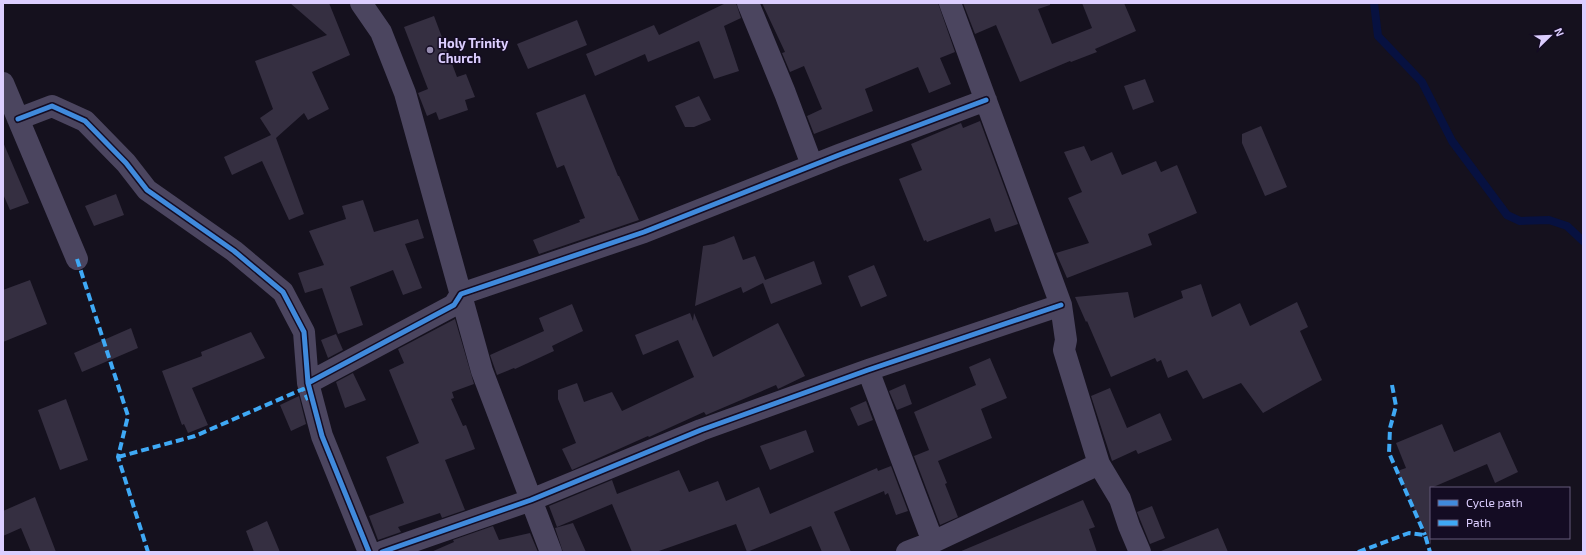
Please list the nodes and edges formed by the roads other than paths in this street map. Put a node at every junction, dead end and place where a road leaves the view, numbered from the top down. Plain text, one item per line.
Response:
1 (361, 3) edge
2 (748, 3) edge
3 (950, 3) edge
4 (3, 83) edge
5 (986, 100) junction
6 (18, 119) junction
7 (812, 166) junction
8 (77, 258) dead end
9 (461, 294) junction
10 (1061, 305) junction
11 (868, 370) junction
12 (308, 384) junction
13 (1099, 464) junction
14 (531, 500) junction
15 (934, 542) junction
16 (369, 552) edge
17 (382, 552) edge
18 (551, 552) edge
19 (907, 552) edge
20 (1140, 552) edge

1 - 9 street
2 - 7 street
3 - 5 street
4 - 6 street
5 - 7 street
5 - 10 street
6 - 8 street
6 - 12 street
7 - 9 street
9 - 12 street
9 - 14 street
10 - 11 street
10 - 13 street
11 - 14 street
11 - 15 street
12 - 16 street
13 - 15 street
13 - 20 street
14 - 17 street
14 - 18 street
15 - 19 street

